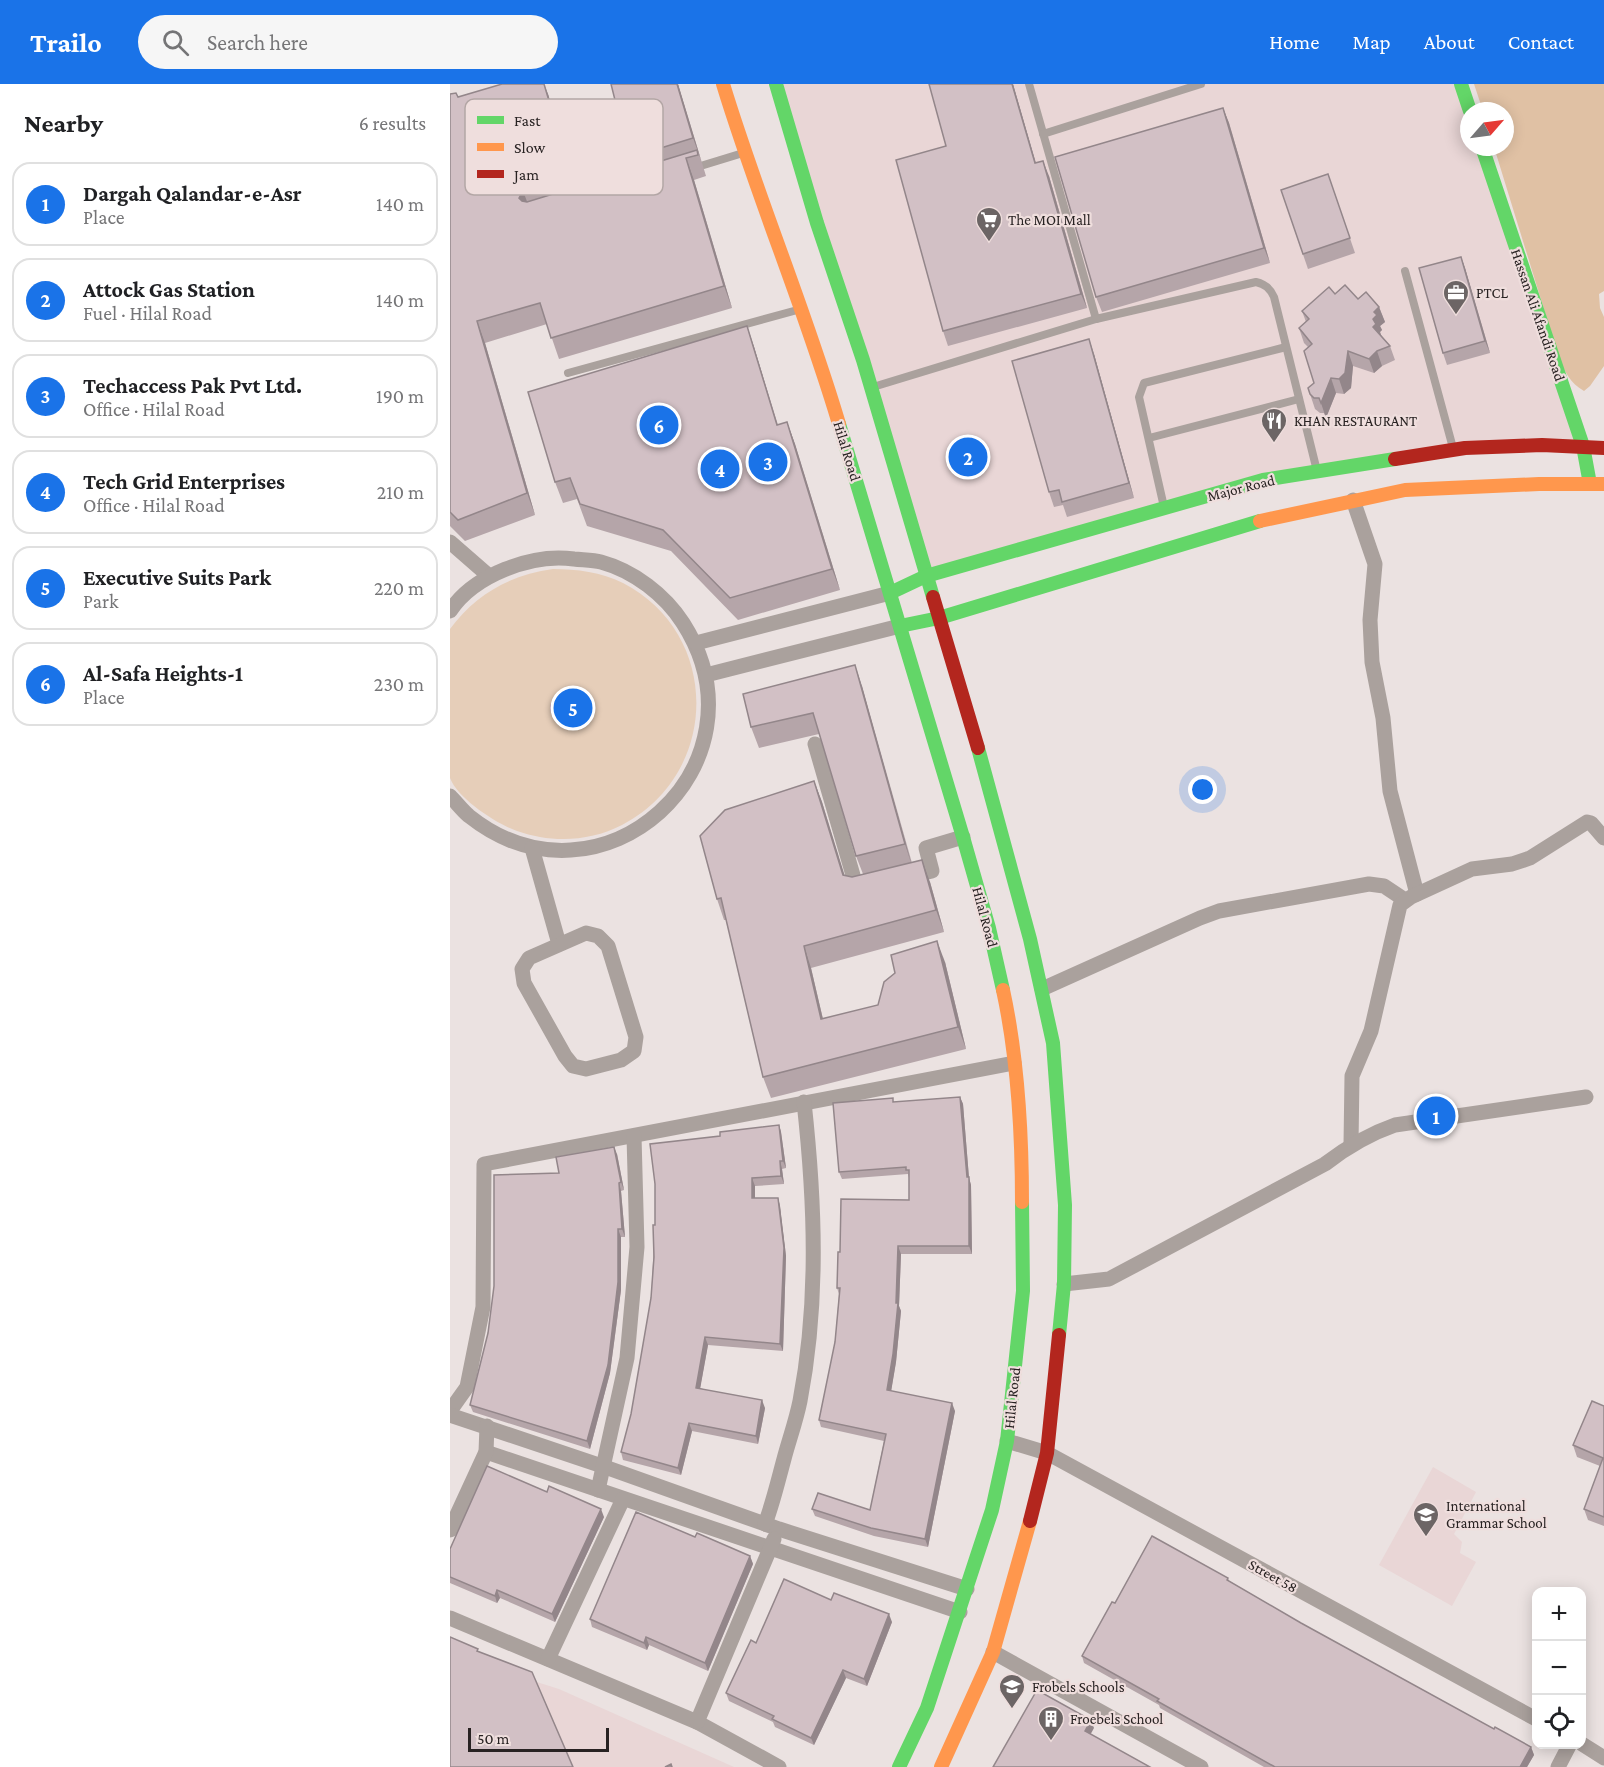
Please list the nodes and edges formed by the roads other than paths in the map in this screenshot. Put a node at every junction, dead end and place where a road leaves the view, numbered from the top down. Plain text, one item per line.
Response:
1 (723, 84) edge
2 (776, 84) edge
3 (1029, 84) edge
4 (1201, 84) edge
5 (1461, 84) edge
6 (1467, 102) edge
7 (1043, 134) junction
8 (744, 152) junction
9 (1485, 156) edge
10 (688, 170) edge
11 (1405, 272) dead end
12 (803, 309) junction
13 (1096, 319) junction
14 (1286, 347) junction
15 (568, 373) dead end
16 (871, 387) junction
17 (1299, 399) junction
18 (1149, 438) junction
19 (1583, 446) junction
20 (1604, 448) edge
21 (1454, 450) junction
22 (1317, 472) junction
23 (1597, 484) edge
24 (1353, 500) junction
25 (1164, 508) junction
26 (450, 542) edge
27 (489, 576) junction
28 (926, 576) junction
29 (890, 593) junction
30 (450, 611) edge
31 (939, 618) junction
32 (900, 626) junction
33 (696, 643) junction
34 (706, 675) junction
35 (815, 744) edge
36 (450, 796) edge
37 (963, 837) junction
38 (1604, 838) edge
39 (532, 848) junction
40 (1411, 897) junction
41 (559, 944) junction
42 (1042, 990) junction
43 (1014, 1063) junction
44 (1586, 1097) dead end
45 (804, 1101) junction
46 (634, 1136) junction
47 (1351, 1144) junction
48 (1064, 1284) junction
49 (450, 1413) edge
50 (487, 1426) junction
51 (1007, 1441) junction
52 (486, 1452) junction
53 (1047, 1453) junction
54 (605, 1467) junction
55 (598, 1490) junction
56 (623, 1499) junction
57 (772, 1527) junction
58 (450, 1530) edge
59 (769, 1547) junction
60 (967, 1589) junction
61 (960, 1612) junction
62 (450, 1618) edge
63 (993, 1652) junction
64 (548, 1659) junction
65 (1532, 1717) edge
66 (697, 1722) junction
67 (1586, 1747) edge
68 (1567, 1749) edge
69 (1604, 1758) edge
70 (779, 1767) edge
71 (899, 1767) edge
72 (941, 1767) edge
73 (1201, 1767) edge
74 (1558, 1767) edge

1 - 8 street, Hilal Road
2 - 16 street
3 - 7 lane
4 - 7 lane
5 - 6 street
7 - 13 lane
8 - 10 lane
8 - 12 street, Hilal Road
9 - 19 street, Hassan Ali Afandi Road
11 - 21 lane
12 - 15 lane
12 - 29 street, Hilal Road
13 - 14 lane
13 - 16 lane
14 - 17 lane
14 - 18 lane
16 - 28 street
17 - 18 lane
17 - 22 lane
18 - 25 lane
19 - 20 street, Major Road
19 - 21 street, Major Road
19 - 23 street, Hassan Ali Afandi Road
21 - 22 street, Major Road
22 - 25 street, Major Road
23 - 24 street
24 - 31 street
24 - 40 street
25 - 28 street, Major Road
26 - 27 street
27 - 30 street
27 - 33 street
28 - 29 street, Major Road
28 - 31 street
29 - 32 street, Hilal Road
29 - 33 street
31 - 32 street
31 - 42 street
32 - 34 street
32 - 37 street, Hilal Road
33 - 34 street
34 - 39 street
35 - 37 street
36 - 39 street
37 - 43 street, Hilal Road
38 - 40 street
39 - 41 street
40 - 42 street
40 - 47 street
41 - 41 street
42 - 48 street
43 - 45 street
43 - 51 street, Hilal Road
44 - 47 street
45 - 46 street
45 - 57 street
46 - 49 street
46 - 54 street
47 - 48 street
48 - 53 street
49 - 50 street
50 - 52 street
50 - 54 street
51 - 53 street, Street 58
51 - 60 street, Hilal Road
52 - 55 street
52 - 58 street
53 - 63 street
53 - 65 street, Street 58
54 - 55 street
54 - 57 street
55 - 56 street
56 - 59 street
56 - 64 street
57 - 59 street
57 - 60 street
59 - 61 street
59 - 66 street
60 - 61 street, Hilal Road
61 - 71 street, Hilal Road
62 - 64 street
63 - 72 street
63 - 73 street
64 - 66 street
66 - 70 street
67 - 69 street
68 - 74 street

